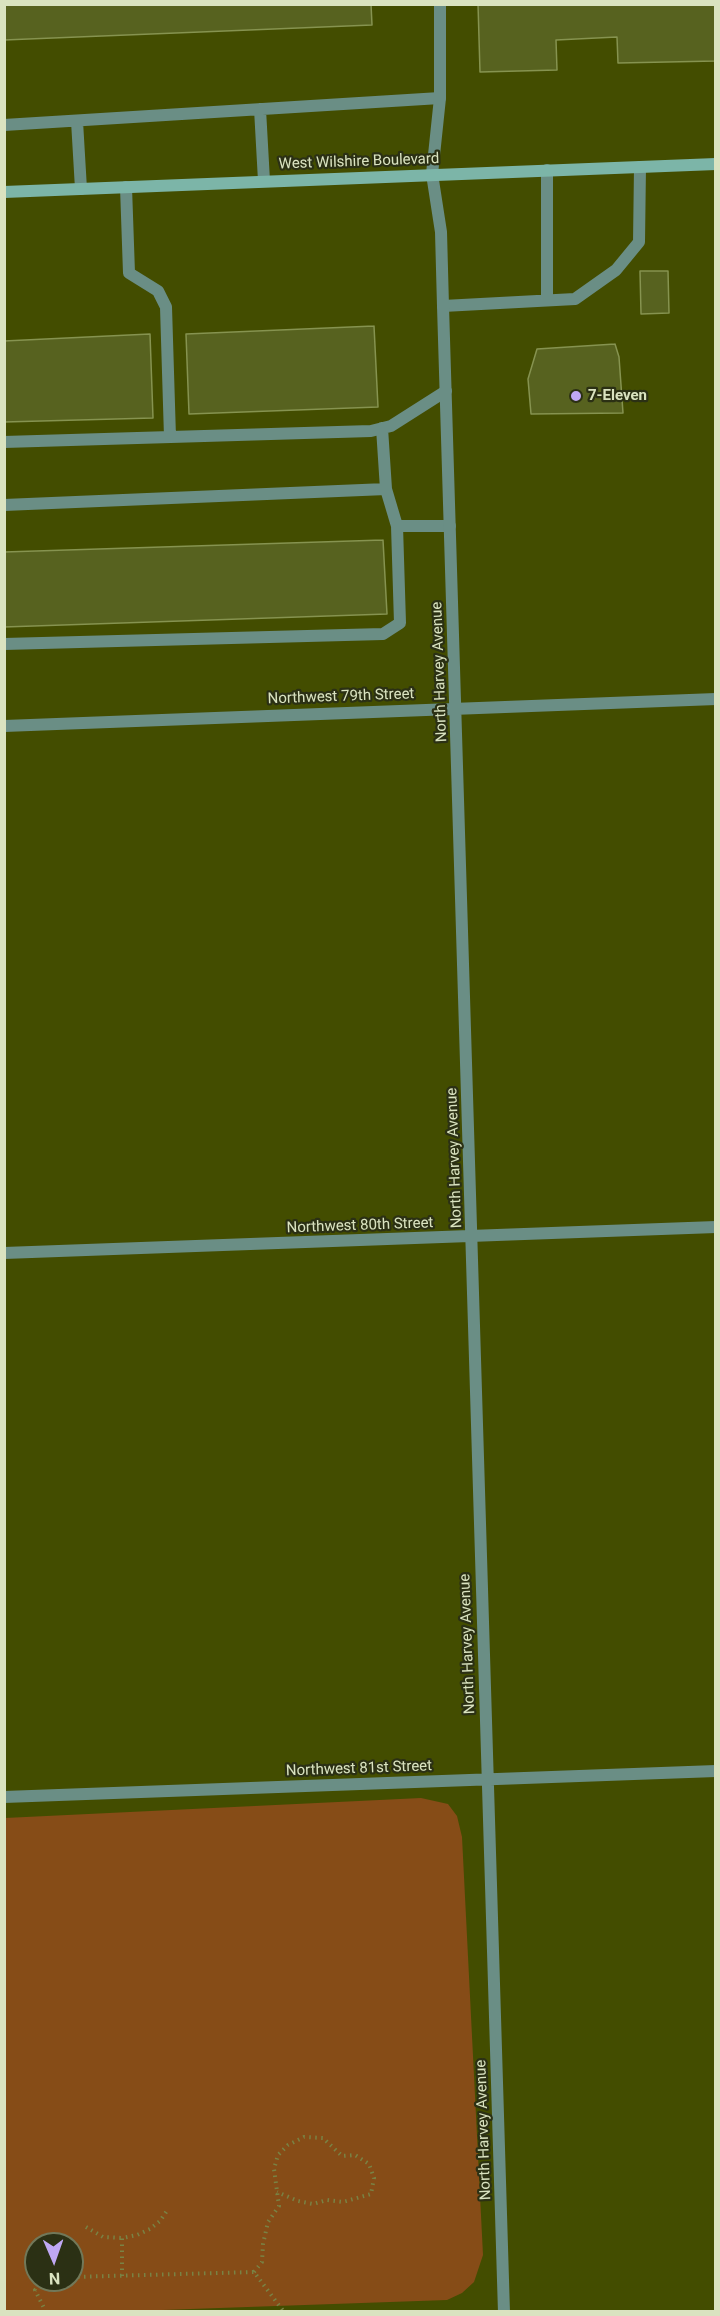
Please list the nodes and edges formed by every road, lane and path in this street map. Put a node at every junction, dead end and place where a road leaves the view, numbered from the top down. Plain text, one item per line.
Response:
1 (440, 4) edge
2 (440, 98) junction
3 (260, 109) junction
4 (77, 121) junction
5 (4, 125) edge
6 (716, 164) edge
7 (640, 167) junction
8 (547, 170) junction
9 (432, 174) junction
10 (264, 181) junction
11 (126, 187) junction
12 (81, 189) junction
13 (4, 192) edge
14 (547, 300) junction
15 (443, 306) junction
16 (446, 392) junction
17 (382, 428) junction
18 (170, 437) junction
19 (4, 442) edge
20 (386, 489) junction
21 (4, 505) edge
22 (397, 526) junction
23 (450, 526) junction
24 (4, 644) edge
25 (716, 699) edge
26 (456, 708) junction
27 (4, 726) edge
28 (716, 1227) edge
29 (472, 1237) junction
30 (4, 1253) edge
31 (716, 1771) edge
32 (487, 1779) junction
33 (4, 1797) edge
34 (277, 2192) junction
35 (168, 2209) dead end
36 (86, 2227) dead end
37 (122, 2238) junction
38 (254, 2272) junction
39 (122, 2276) junction
40 (84, 2277) edge
41 (36, 2292) edge
42 (46, 2312) edge
43 (284, 2312) edge
44 (504, 2312) edge

1 - 2 street, North Harvey Avenue
2 - 3 street
2 - 9 street, North Harvey Avenue
3 - 4 street
3 - 10 street
4 - 5 street
4 - 12 street
6 - 7 main road, West Wilshire Boulevard
7 - 8 main road, West Wilshire Boulevard
7 - 14 street
8 - 9 main road, West Wilshire Boulevard
8 - 14 street
9 - 10 main road, West Wilshire Boulevard
9 - 15 street, North Harvey Avenue
10 - 11 main road, West Wilshire Boulevard
11 - 12 main road, West Wilshire Boulevard
11 - 18 street
12 - 13 main road, West Wilshire Boulevard
14 - 15 street
15 - 16 street, North Harvey Avenue
16 - 17 street
16 - 23 street, North Harvey Avenue
17 - 18 street
17 - 20 street
18 - 19 street
20 - 21 street
20 - 22 street
22 - 23 street
22 - 24 street
23 - 26 street, North Harvey Avenue
25 - 26 street, Northwest 79th Street
26 - 27 street, Northwest 79th Street
26 - 29 street, North Harvey Avenue
28 - 29 street, Northwest 80th Street
29 - 30 street, Northwest 80th Street
29 - 32 street, North Harvey Avenue
31 - 32 street, Northwest 81st Street
32 - 33 street, Northwest 81st Street
32 - 44 street, North Harvey Avenue
34 - 34 path
34 - 38 path
35 - 37 path
36 - 37 path
37 - 39 path
38 - 39 path
38 - 43 path
39 - 40 path
41 - 42 path

